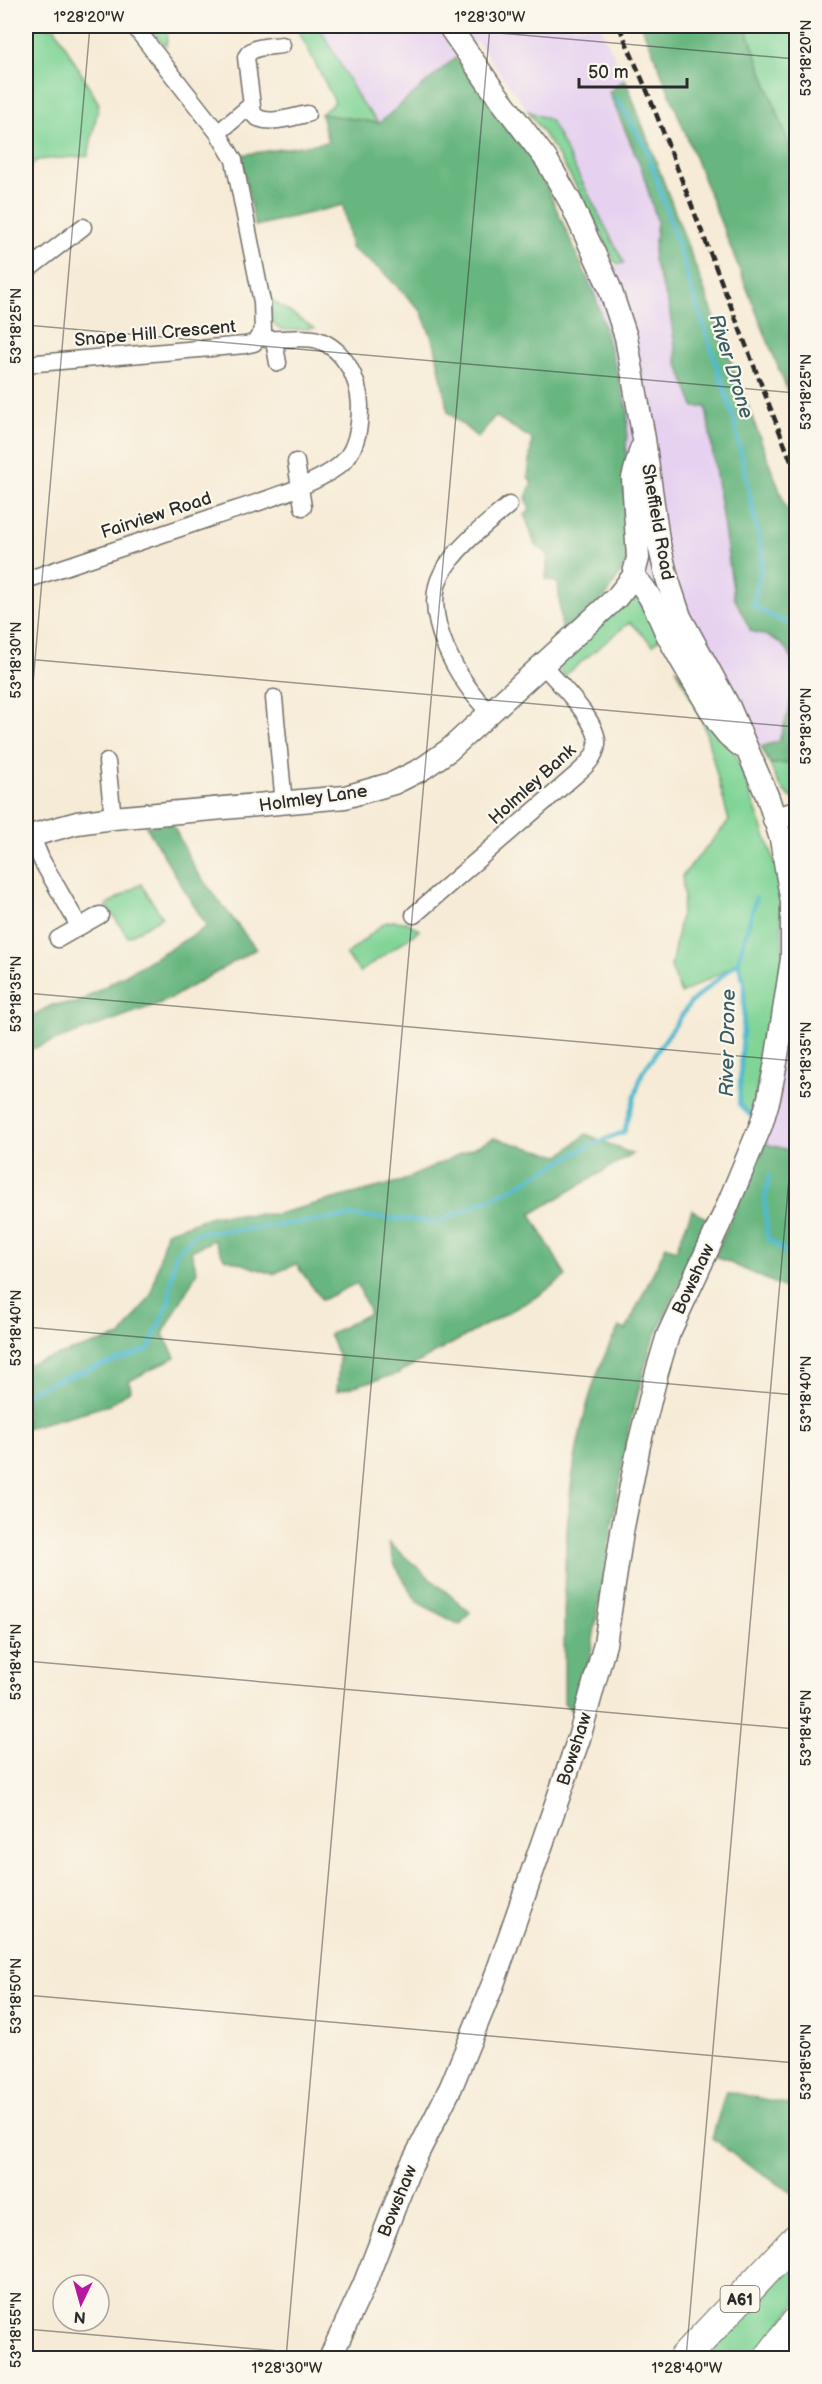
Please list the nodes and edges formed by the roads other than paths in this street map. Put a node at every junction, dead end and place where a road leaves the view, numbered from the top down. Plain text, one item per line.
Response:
1 (134, 26) edge
2 (448, 26) edge
3 (282, 45) dead end
4 (252, 105) junction
5 (307, 114) dead end
6 (218, 133) junction
7 (82, 227) dead end
8 (26, 271) edge
9 (267, 339) junction
10 (278, 363) dead end
11 (26, 364) edge
12 (644, 439) junction
13 (296, 462) dead end
14 (299, 486) junction
15 (509, 505) dead end
16 (303, 507) dead end
17 (633, 577) junction
18 (26, 580) edge
19 (542, 664) junction
20 (274, 698) dead end
21 (490, 713) junction
22 (748, 752) junction
23 (107, 762) dead end
24 (284, 804) junction
25 (796, 813) edge
26 (113, 818) junction
27 (784, 831) edge
28 (28, 836) edge
29 (792, 872) edge
30 (100, 915) dead end
31 (414, 915) dead end
32 (79, 926) junction
33 (58, 939) dead end
34 (752, 1147) joint
35 (796, 2239) edge
36 (796, 2323) edge
37 (333, 2358) edge
38 (684, 2358) edge
39 (769, 2358) edge

1 - 6 street, Snape Hill Crescent
2 - 12 main road, Sheffield Road
3 - 4 street
4 - 5 street
4 - 6 street
6 - 9 street, Snape Hill Crescent
7 - 8 street
9 - 10 street
9 - 11 street, Snape Hill Crescent
9 - 14 street, Fairview Road
12 - 17 main road
12 - 22 main road, Sheffield Road
13 - 14 street
14 - 16 street
14 - 18 street, Fairview Road
15 - 21 street
17 - 19 main road, Holmley Lane
17 - 22 main road
19 - 21 main road, Holmley Lane
19 - 31 street, Holmley Bank
20 - 24 street
21 - 24 main road, Holmley Lane
22 - 27 main road, Sheffield Road
23 - 26 street
24 - 26 main road, Holmley Lane
25 - 27 main road
26 - 28 main road, Holmley Lane
27 - 29 main road, Sheffield Road
28 - 32 street
29 - 34 main road, Sheffield Road
30 - 32 street
32 - 33 street
34 - 37 main road, Bowshaw
35 - 38 highway, A61
36 - 39 highway

